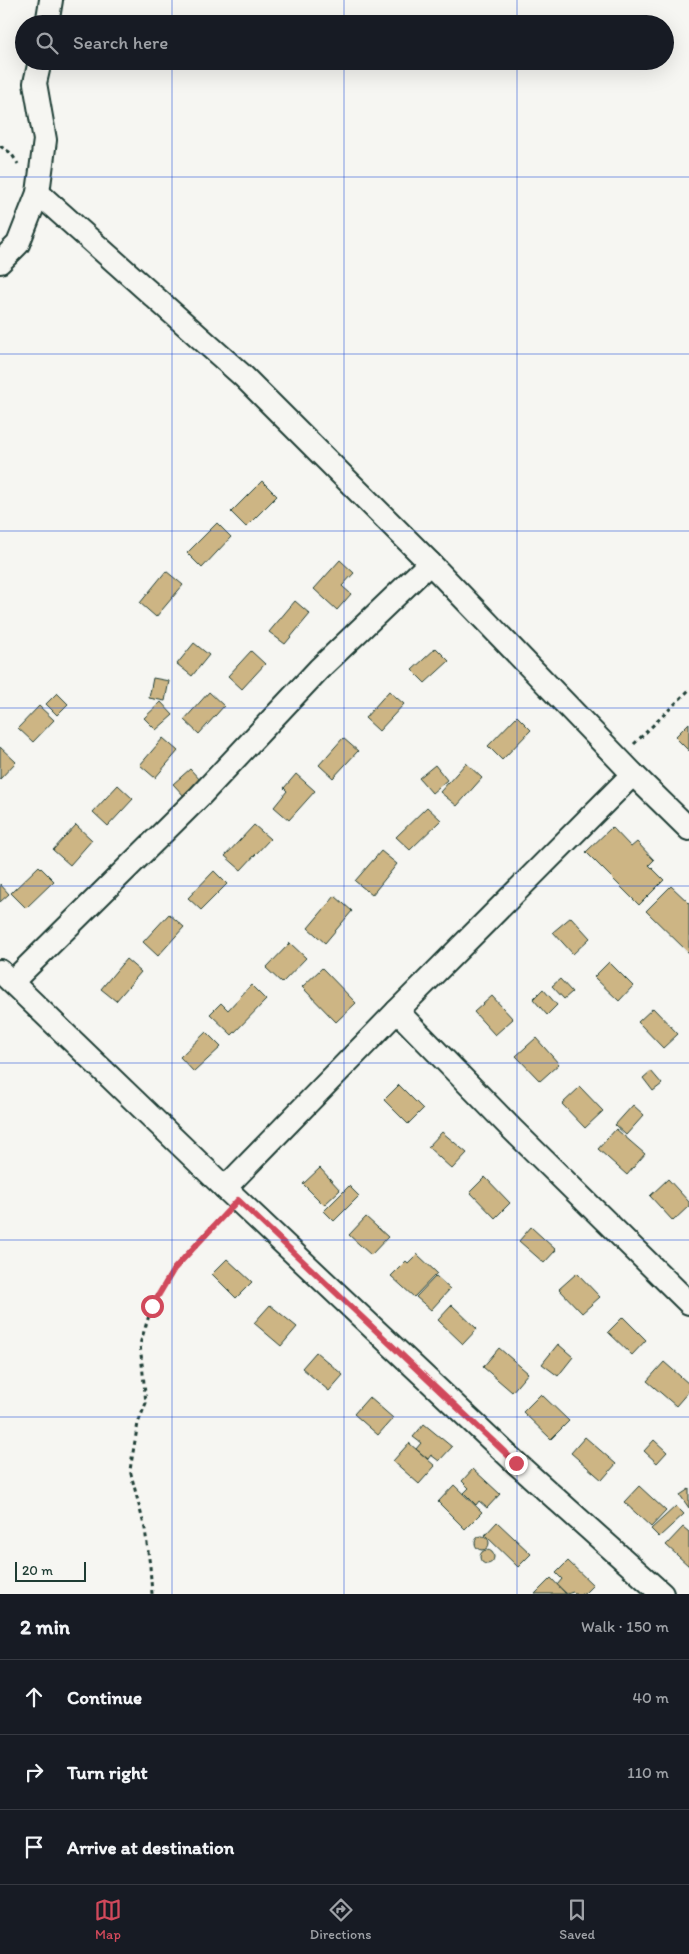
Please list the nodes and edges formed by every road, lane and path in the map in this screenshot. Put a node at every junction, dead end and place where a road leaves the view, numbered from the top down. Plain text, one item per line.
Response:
1 (51, 0) edge
2 (48, 15) edge
3 (38, 70) edge
4 (38, 193) junction
5 (0, 262) edge
6 (430, 563) junction
7 (689, 690) edge
8 (626, 766) junction
9 (689, 829) edge
10 (6, 976) edge
11 (397, 1011) junction
12 (232, 1194) junction
13 (689, 1303) edge
14 (152, 1594) edge
15 (662, 1594) edge

1 - 2 street
3 - 4 street
4 - 5 street
4 - 6 street
6 - 8 street
6 - 10 street
7 - 8 path
8 - 9 street
8 - 11 street
10 - 12 street
11 - 12 street
11 - 13 street
12 - 14 path
12 - 15 street

